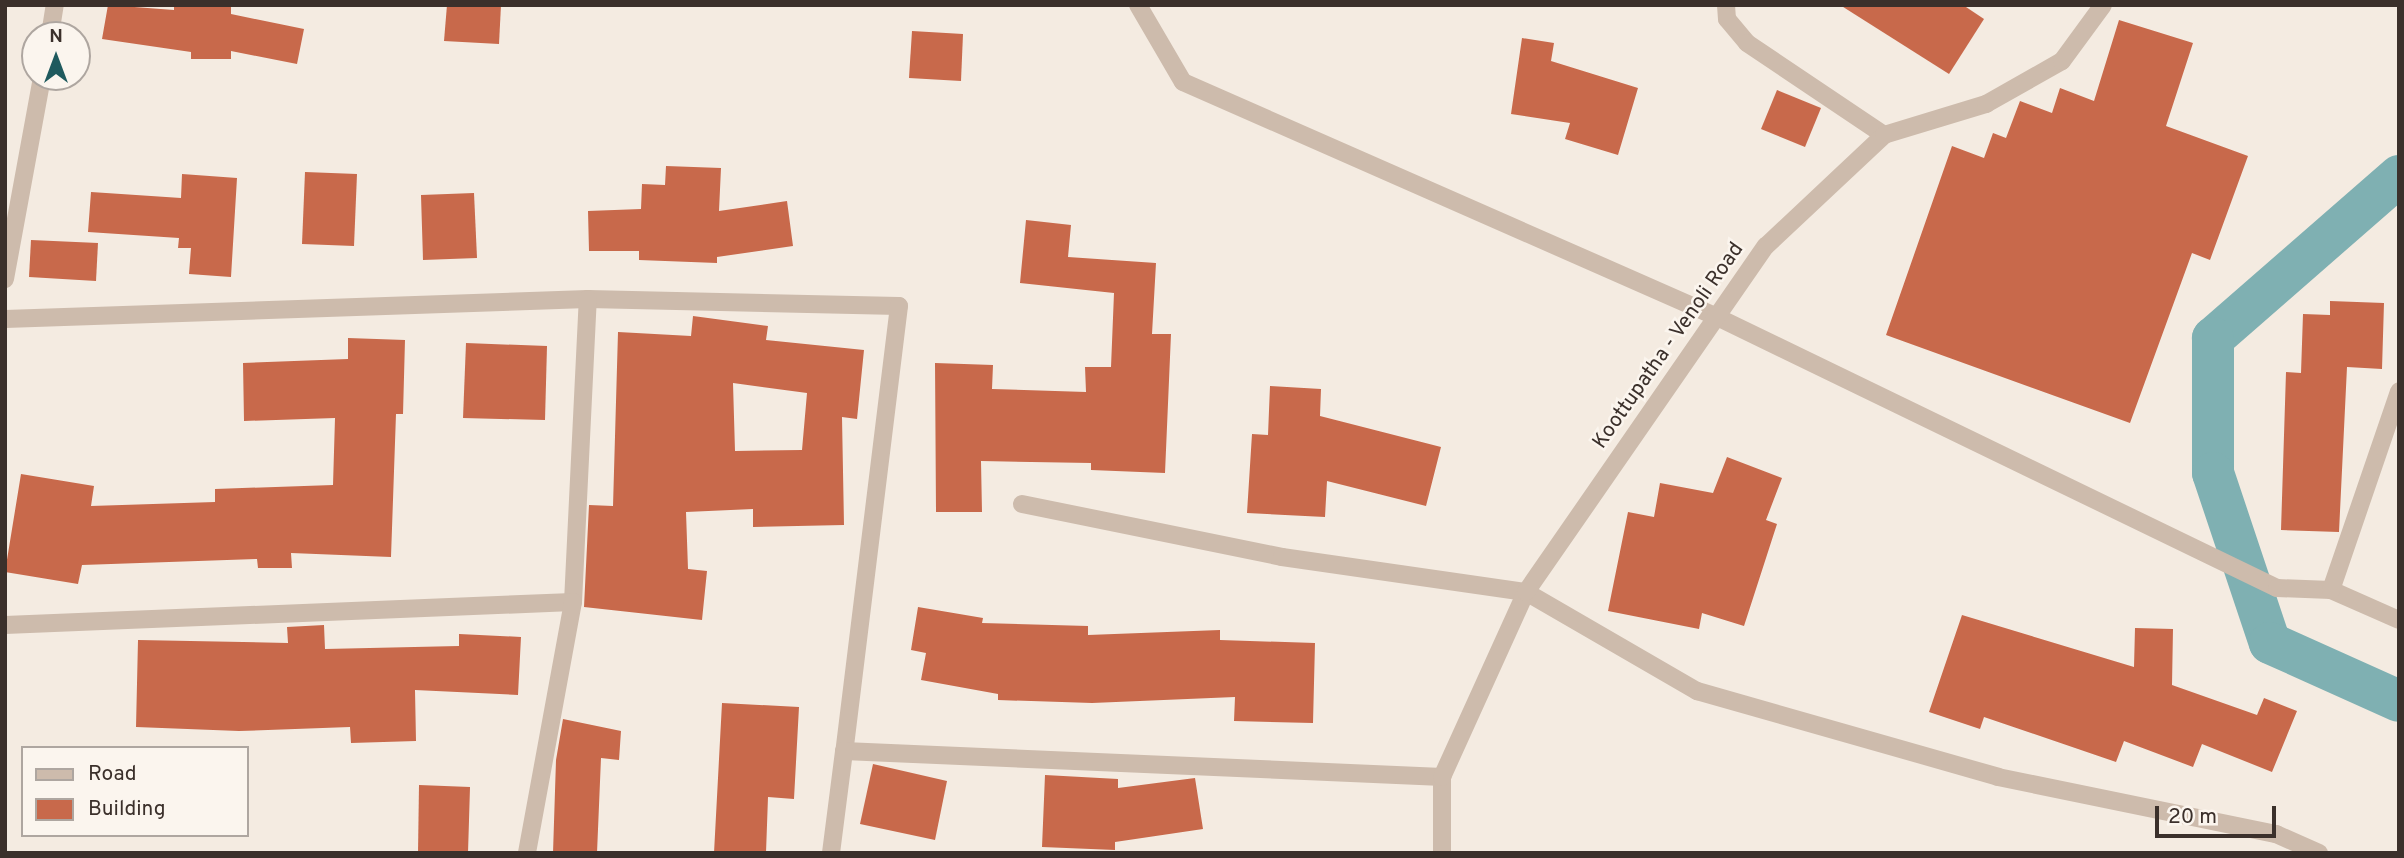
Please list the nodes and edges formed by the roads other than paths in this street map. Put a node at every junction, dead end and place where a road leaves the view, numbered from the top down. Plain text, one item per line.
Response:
1 (1138, 5) edge
2 (1726, 5) edge
3 (2103, 5) edge
4 (39, 91) edge
5 (1884, 135) junction
6 (5, 279) edge
7 (588, 299) junction
8 (1715, 316) junction
9 (5, 319) edge
10 (2399, 391) edge
11 (1022, 504) dead end
12 (2331, 590) junction
13 (1526, 592) junction
14 (573, 603) junction
15 (2399, 620) edge
16 (5, 625) edge
17 (844, 751) junction
18 (1442, 777) junction
19 (527, 853) edge
20 (831, 853) edge
21 (1442, 853) edge
22 (2319, 853) edge

1 - 8 street
2 - 5 street
3 - 5 street, Koottupatha - Venoli Road
4 - 6 street
5 - 8 street, Koottupatha - Venoli Road
7 - 9 street
7 - 14 street
7 - 17 street
8 - 12 street
8 - 13 street, Koottupatha - Venoli Road
10 - 12 street
11 - 13 street
12 - 15 street
13 - 18 street, Koottupatha - Venoli Road
13 - 22 street
14 - 16 street
14 - 19 street
17 - 18 street
17 - 20 street
18 - 21 street, Koottupatha - Venoli Road

